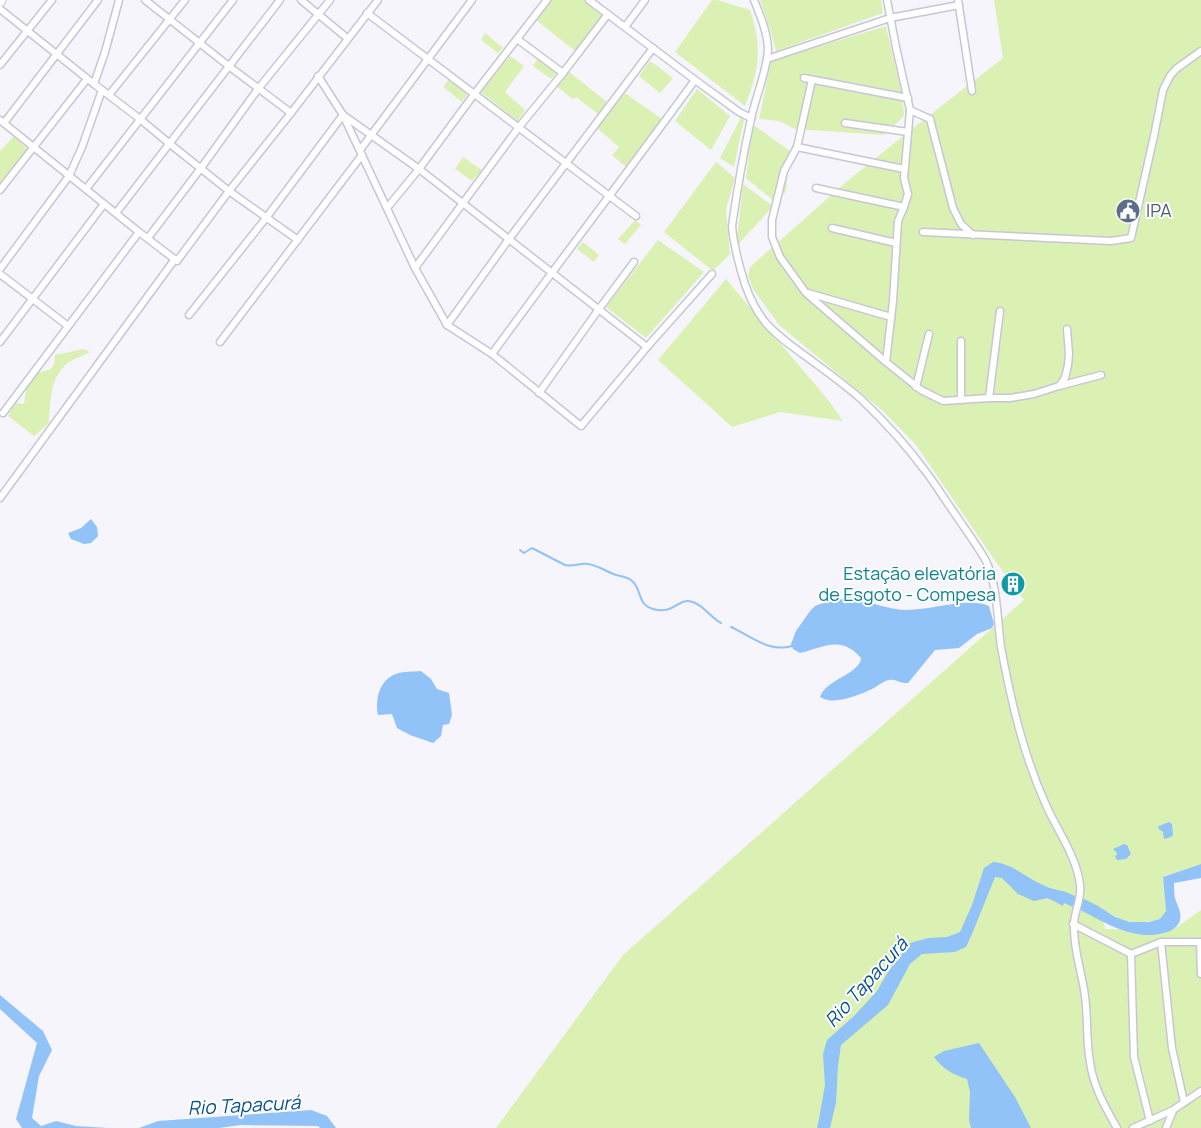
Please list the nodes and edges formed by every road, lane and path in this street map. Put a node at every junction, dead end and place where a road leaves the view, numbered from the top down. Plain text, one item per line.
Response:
1 (52, 0) edge
2 (98, 0) edge
3 (119, 0) edge
4 (145, 0) edge
5 (185, 0) edge
6 (232, 0) edge
7 (280, 0) edge
8 (301, 0) edge
9 (330, 0) edge
10 (378, 0) edge
11 (472, 0) edge
12 (547, 0) edge
13 (589, 0) edge
14 (645, 0) edge
15 (754, 0) edge
16 (887, 0) edge
17 (958, 2) edge
18 (0, 9) edge
19 (368, 13) junction
20 (608, 14) junction
21 (319, 15) junction
22 (890, 18) junction
23 (170, 20) junction
24 (624, 27) junction
25 (28, 30) junction
26 (348, 38) junction
27 (517, 39) junction
28 (200, 43) junction
29 (653, 48) junction
30 (1201, 50) edge
31 (56, 54) junction
32 (428, 58) junction
33 (767, 59) junction
34 (0, 65) edge
35 (230, 67) junction
36 (563, 73) junction
37 (318, 76) junction
38 (87, 78) junction
39 (804, 78) dead end
40 (695, 80) junction
41 (812, 80) junction
42 (94, 84) junction
43 (258, 89) junction
44 (102, 90) junction
45 (972, 91) dead end
46 (475, 93) junction
47 (109, 95) junction
48 (908, 98) junction
49 (910, 110) junction
50 (291, 113) junction
51 (343, 115) junction
52 (751, 118) junction
53 (140, 119) junction
54 (2, 121) edge
55 (844, 123) dead end
56 (519, 127) junction
57 (908, 132) junction
58 (371, 134) junction
59 (170, 144) junction
60 (797, 147) junction
61 (34, 148) junction
62 (361, 152) junction
63 (566, 163) junction
64 (201, 168) junction
65 (419, 169) junction
66 (904, 169) junction
67 (69, 176) junction
68 (816, 188) dead end
69 (86, 189) junction
70 (0, 190) edge
71 (229, 191) junction
72 (610, 196) junction
73 (463, 203) junction
74 (104, 204) junction
75 (904, 207) junction
76 (387, 208) junction
77 (116, 214) junction
78 (636, 216) dead end
79 (266, 218) junction
80 (832, 228) dead end
81 (139, 232) junction
82 (923, 232) dead end
83 (973, 235) junction
84 (148, 238) junction
85 (508, 239) junction
86 (298, 240) junction
87 (896, 243) junction
88 (176, 260) junction
89 (634, 262) dead end
90 (415, 268) junction
91 (0, 269) edge
92 (551, 272) junction
93 (0, 274) edge
94 (712, 274) dead end
95 (806, 293) junction
96 (32, 299) junction
97 (599, 309) junction
98 (1000, 311) dead end
99 (189, 315) dead end
100 (891, 317) junction
101 (446, 325) junction
102 (68, 326) junction
103 (1067, 329) dead end
104 (929, 334) dead end
105 (962, 341) dead end
106 (0, 342) edge
107 (220, 342) dead end
108 (647, 347) junction
109 (492, 354) junction
110 (886, 362) junction
111 (1101, 375) dead end
112 (1059, 386) junction
113 (916, 387) junction
114 (539, 393) junction
115 (989, 398) junction
116 (961, 400) junction
117 (3, 413) dead end
118 (0, 498) edge
119 (1074, 924) junction
120 (1161, 942) junction
121 (1200, 942) edge
122 (1131, 954) junction
123 (1201, 974) edge
124 (1201, 1091) edge
125 (1184, 1102) junction
126 (1173, 1110) junction
127 (1150, 1121) junction
128 (1117, 1128) edge
129 (1133, 1128) edge
130 (1166, 1128) edge

1 - 25 street
2 - 31 street
3 - 42 street
4 - 23 street
5 - 23 street
6 - 28 street
7 - 35 street
8 - 21 street
9 - 21 street
10 - 19 street
11 - 32 street
12 - 27 street
13 - 20 street
14 - 24 street
15 - 33 street
16 - 22 street
17 - 22 street
17 - 45 street
18 - 25 street
19 - 26 street
19 - 32 street
20 - 24 street
20 - 36 street
21 - 26 street
21 - 43 street
22 - 33 street
22 - 48 street
23 - 28 street
23 - 47 street
24 - 29 street
25 - 31 street
25 - 34 street
26 - 37 street
27 - 36 street
27 - 46 street
28 - 35 street
28 - 53 street
29 - 40 street
29 - 63 street
30 - 83 street
31 - 38 street
31 - 54 street
32 - 46 street
32 - 58 street
33 - 52 street
35 - 43 street
35 - 59 street
36 - 56 street
37 - 50 street
37 - 51 street
38 - 42 street
38 - 61 street
39 - 41 street
40 - 52 street
40 - 72 street
41 - 48 street
41 - 60 street
42 - 44 street
43 - 50 street
43 - 64 street
44 - 47 street
44 - 67 street
46 - 56 street
46 - 65 street
47 - 53 street
48 - 49 street
49 - 57 street
49 - 83 street
50 - 71 street
51 - 58 street
51 - 62 street
51 - 79 street
52 - 119 street
53 - 59 street
53 - 69 street
54 - 61 street
55 - 57 street
56 - 63 street
56 - 73 street
57 - 66 street
58 - 62 street
58 - 65 street
59 - 64 street
59 - 77 street
60 - 66 street
60 - 95 street
61 - 67 street
61 - 70 street
62 - 76 street
62 - 86 street
63 - 72 street
63 - 85 street
64 - 71 street
64 - 84 street
65 - 73 street
65 - 76 street
66 - 75 street
67 - 69 street
67 - 91 street
68 - 75 street
69 - 74 street
71 - 79 street
71 - 88 street
72 - 78 street
72 - 92 street
73 - 85 street
73 - 90 street
74 - 77 street
74 - 96 street
75 - 87 street
76 - 90 street
77 - 81 street
79 - 86 street
79 - 99 street
80 - 87 street
81 - 84 street
81 - 102 street
82 - 83 street
84 - 88 street
85 - 92 street
85 - 101 street
86 - 107 street
87 - 100 street
88 - 118 street
89 - 97 street
90 - 101 street
92 - 97 street
92 - 109 street
93 - 96 street
94 - 108 street
95 - 100 street
95 - 110 street
96 - 102 street
96 - 106 street
97 - 108 street
97 - 114 street
98 - 115 street
100 - 110 street
101 - 109 street
102 - 117 street
103 - 112 street
104 - 113 street
105 - 116 street
108 - 114 street
109 - 114 street
110 - 113 street
111 - 112 street
112 - 115 street
113 - 116 street
115 - 116 street
119 - 122 street
119 - 128 street
120 - 121 street
120 - 122 street
120 - 125 street
121 - 123 street
122 - 127 street
124 - 125 street
125 - 126 street
126 - 127 street
126 - 130 street
127 - 129 street

